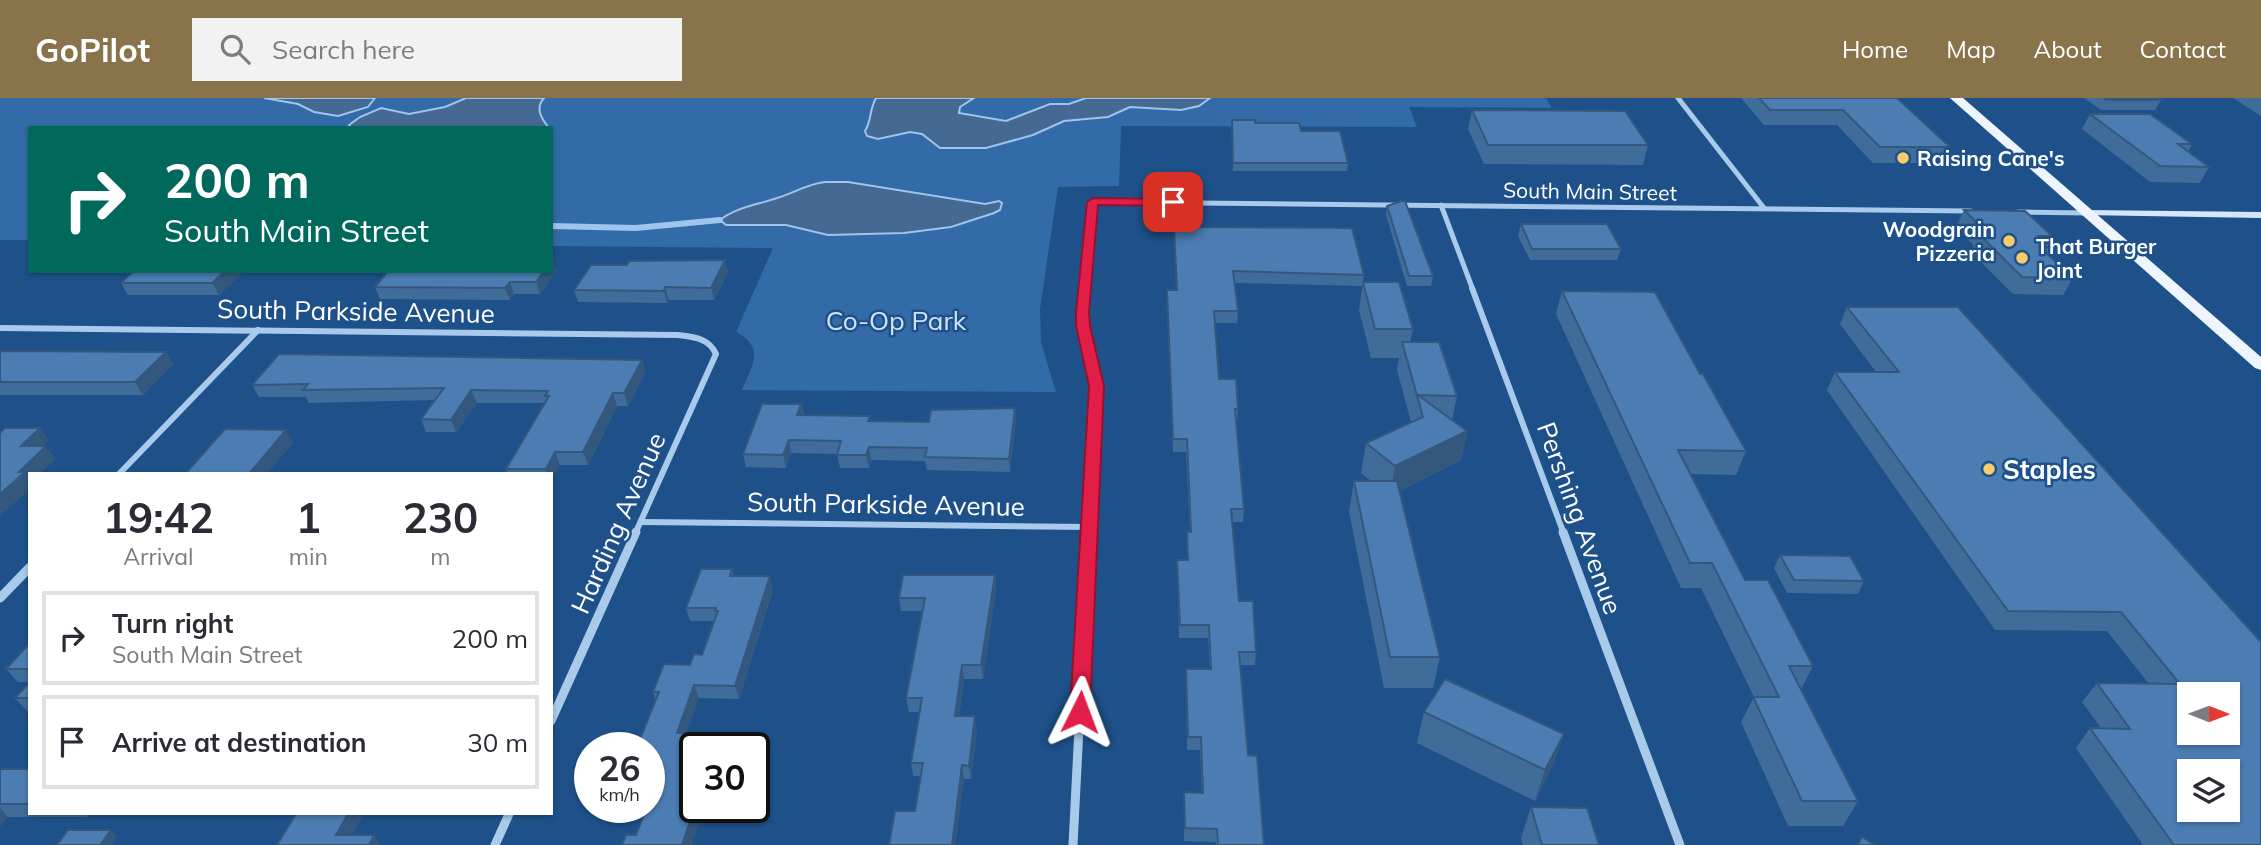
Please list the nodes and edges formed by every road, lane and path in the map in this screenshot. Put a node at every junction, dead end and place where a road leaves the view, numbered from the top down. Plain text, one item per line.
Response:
1 (1678, 98) edge
2 (1956, 98) edge
3 (1441, 205) junction
4 (1764, 208) junction
5 (1976, 211) edge
6 (2016, 212) edge
7 (2087, 213) junction
8 (2261, 215) edge
9 (0, 328) edge
10 (258, 330) junction
11 (710, 342) joint
12 (2261, 365) edge
13 (121, 472) edge
14 (641, 522) junction
15 (1089, 527) junction
16 (28, 569) edge
17 (0, 598) edge
18 (553, 717) edge
19 (509, 815) edge
20 (495, 845) edge
21 (1073, 845) edge
22 (1680, 845) edge

1 - 4 street
2 - 7 main road
3 - 4 street, South Main Street
3 - 15 street, South Main Street
3 - 22 street, Pershing Avenue
4 - 5 street, South Main Street
6 - 7 street
7 - 8 street
7 - 12 main road
9 - 10 street, South Parkside Avenue
10 - 11 street, South Parkside Avenue
10 - 13 street
11 - 14 street, Harding Avenue
14 - 15 street, South Parkside Avenue
14 - 18 street, Harding Avenue
15 - 21 street
16 - 17 street
19 - 20 street

